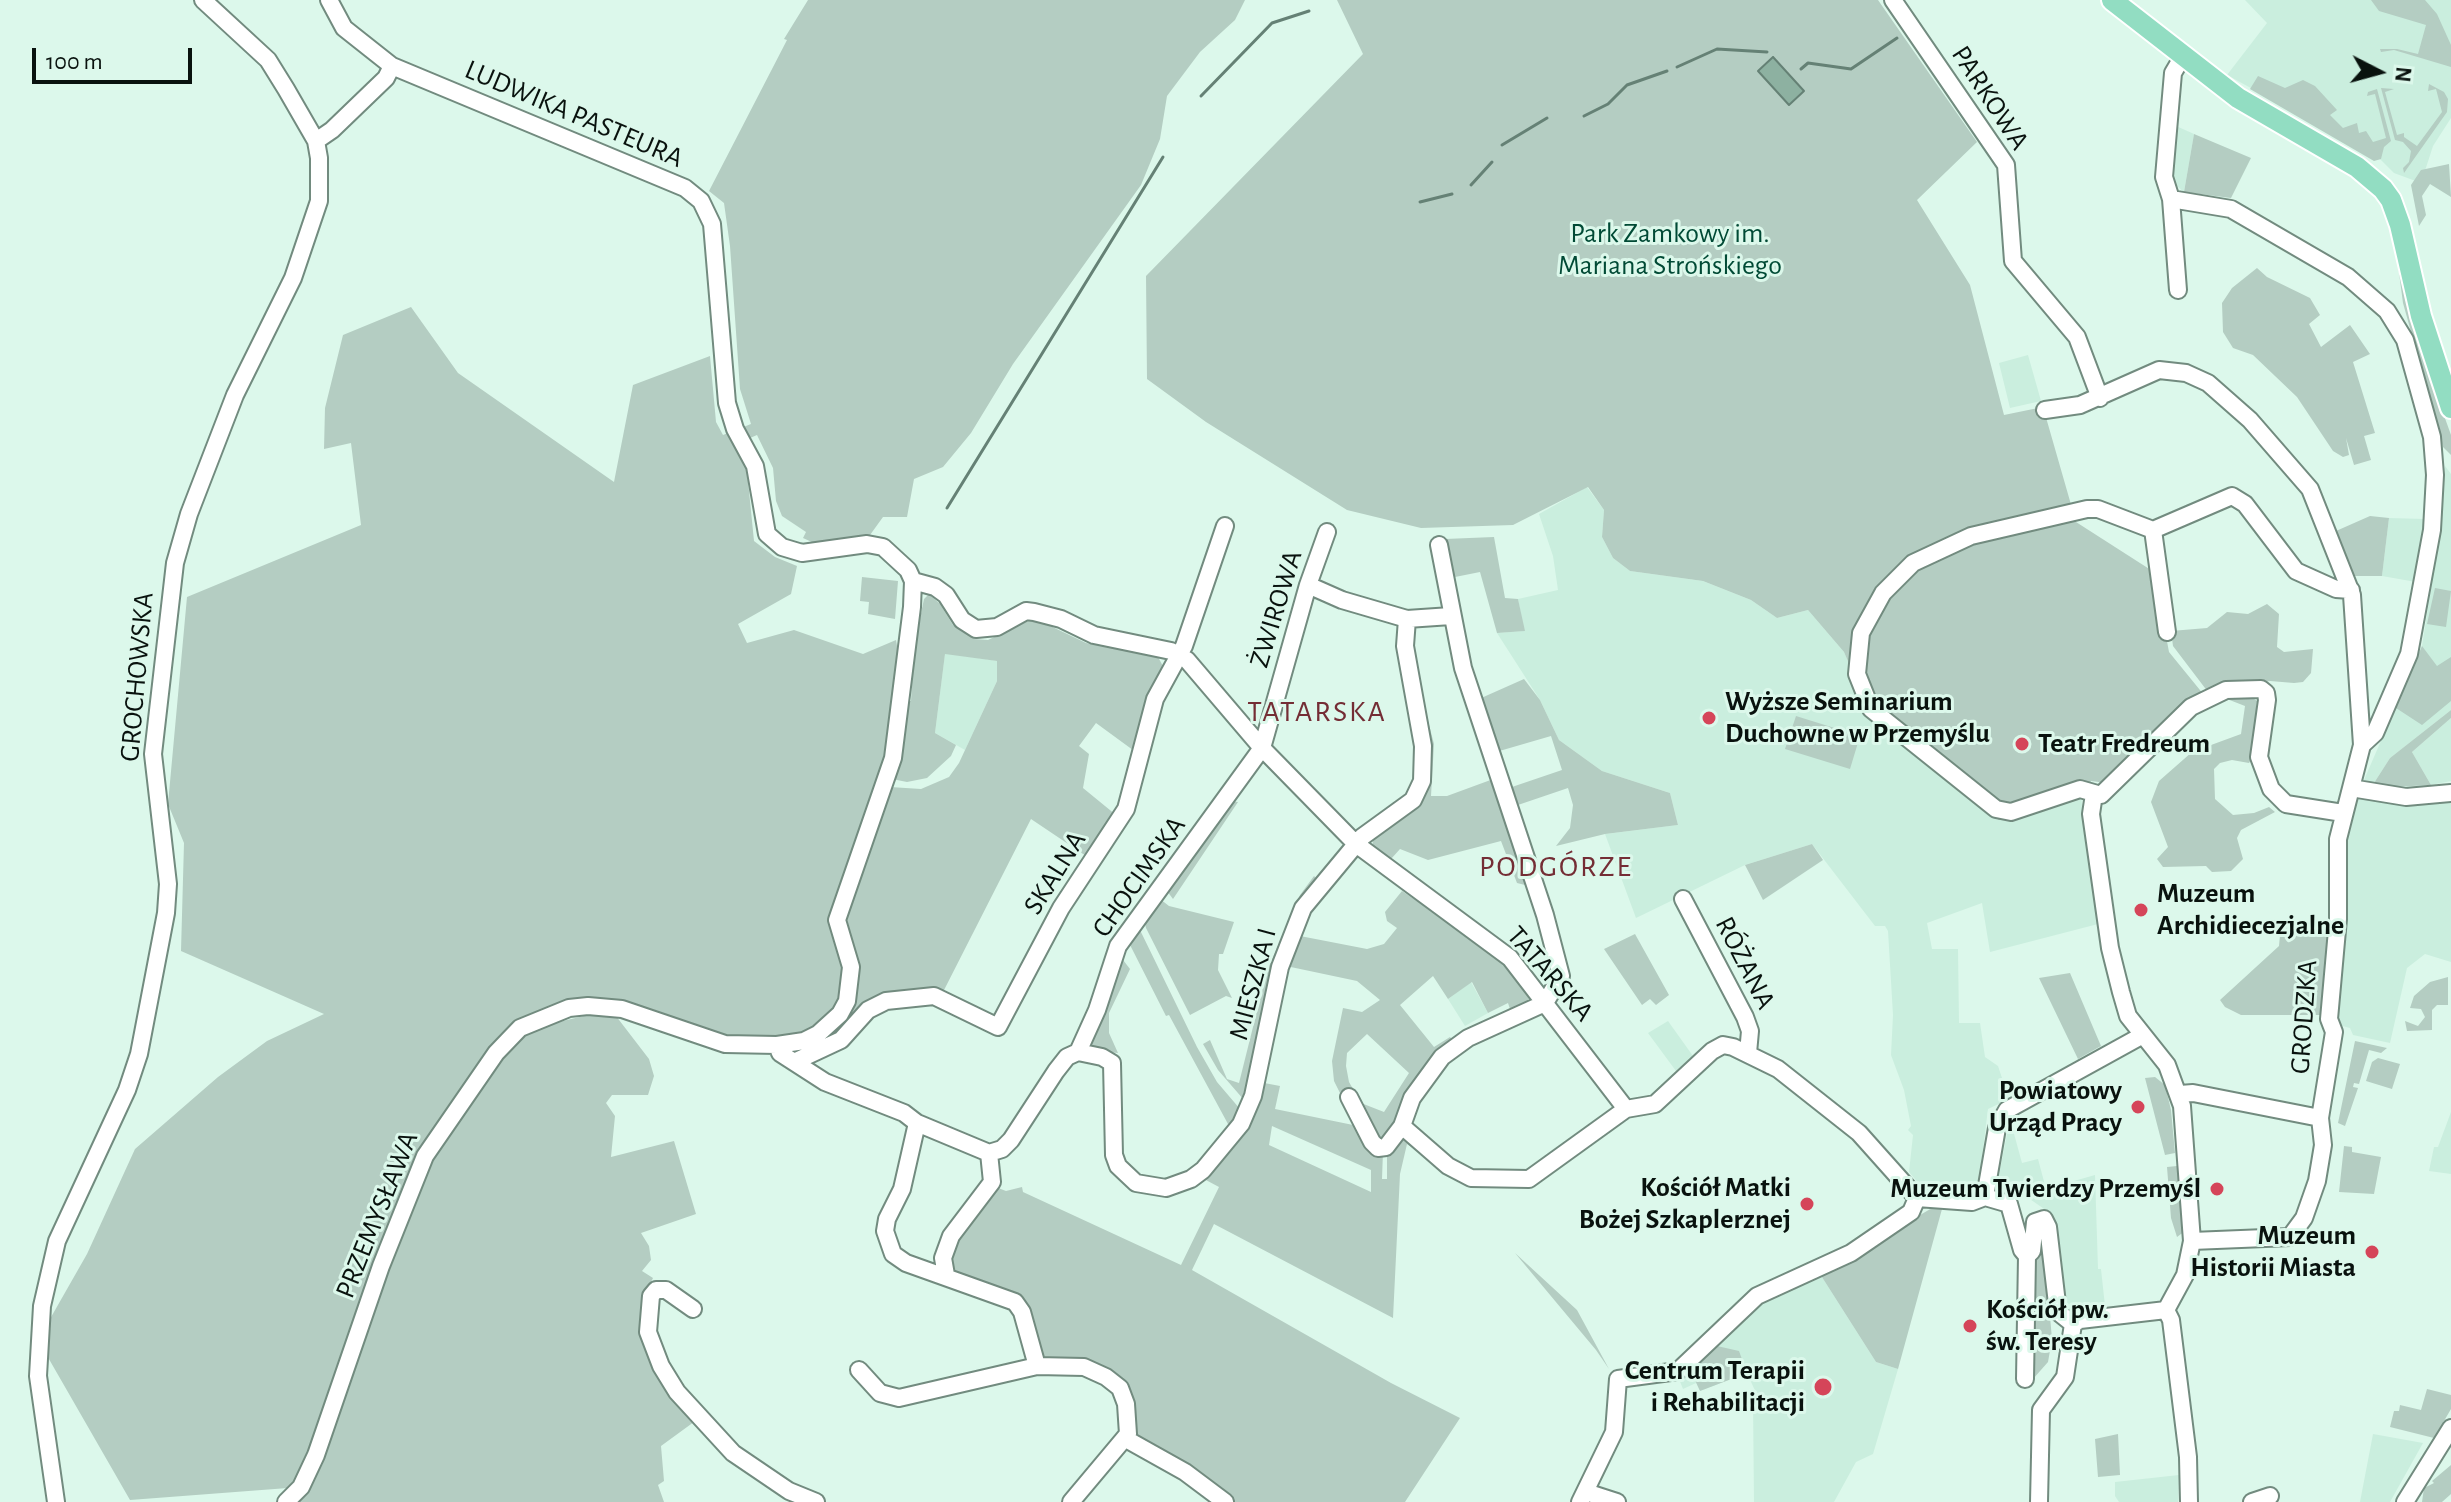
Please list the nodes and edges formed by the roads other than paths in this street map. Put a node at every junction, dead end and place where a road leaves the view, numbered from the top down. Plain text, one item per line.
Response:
1 (203, 0) edge
2 (329, 0) edge
3 (1893, 0) edge
4 (2112, 0) edge
5 (2183, 56) junction
6 (392, 66) junction
7 (316, 141) junction
8 (2171, 199) junction
9 (2178, 290) dead end
10 (2100, 398) junction
11 (2451, 408) edge
12 (2045, 410) dead end
13 (1225, 526) dead end
14 (2153, 530) junction
15 (1327, 532) dead end
16 (1439, 545) dead end
17 (913, 581) junction
18 (1308, 585) junction
19 (2351, 590) junction
20 (1451, 616) junction
21 (1407, 619) junction
22 (2167, 632) dead end
23 (1178, 654) junction
24 (2362, 738) junction
25 (1262, 748) junction
26 (2351, 788) junction
27 (2451, 793) edge
28 (2094, 794) junction
29 (2343, 813) junction
30 (1356, 844) junction
31 (1683, 899) dead end
32 (1545, 1003) junction
33 (2143, 1035) junction
34 (777, 1045) junction
35 (1078, 1052) junction
36 (1748, 1053) junction
37 (794, 1062) junction
38 (2180, 1094) junction
39 (1349, 1097) dead end
40 (1626, 1109) junction
41 (2320, 1118) junction
42 (917, 1123) junction
43 (1402, 1126) junction
44 (989, 1153) junction
45 (1985, 1197) junction
46 (1917, 1198) junction
47 (2192, 1241) junction
48 (2027, 1256) junction
49 (946, 1275) junction
50 (693, 1309) dead end
51 (2166, 1310) junction
52 (2073, 1324) junction
53 (1037, 1366) junction
54 (859, 1370) dead end
55 (2025, 1379) dead end
56 (2451, 1428) edge
57 (1126, 1439) junction
58 (2270, 1496) dead end
59 (1583, 1497) edge
60 (56, 1502) edge
61 (286, 1502) edge
62 (816, 1502) edge
63 (1071, 1502) edge
64 (1225, 1502) edge
65 (1617, 1502) edge
66 (2039, 1502) edge
67 (2189, 1502) edge
68 (2252, 1502) edge
69 (2405, 1502) edge

1 - 7 street, GROCHOWSKA
2 - 6 street, LUDWIKA PASTEURA
3 - 10 street, PARKOWA
4 - 5 main road
5 - 8 street
5 - 11 main road
6 - 7 street
6 - 17 street, LUDWIKA PASTEURA
7 - 60 street, GROCHOWSKA
8 - 9 street
8 - 24 street
10 - 12 street
10 - 19 street
13 - 23 street, SKALNA
14 - 19 street
14 - 22 street
14 - 28 street
15 - 18 street, ŻWIROWA
16 - 20 street
17 - 23 street
17 - 34 street, PRZEMYSŁAWA
18 - 21 street
18 - 25 street, ŻWIROWA
19 - 24 street
20 - 21 street
20 - 32 street
21 - 30 street, MIESZKA I
23 - 25 street, TATARSKA
23 - 37 street, SKALNA
24 - 26 street, GRODZKA
25 - 30 street, TATARSKA
25 - 35 street, CHOCIMSKA
26 - 27 street
26 - 29 street, GRODZKA
28 - 29 street
28 - 33 street
29 - 41 street, GRODZKA
30 - 32 street, TATARSKA
30 - 35 street, MIESZKA I
31 - 36 street, RÓŻANA
32 - 40 street, TATARSKA
32 - 43 street
33 - 38 street
33 - 45 street
34 - 37 street
34 - 61 street, PRZEMYSŁAWA
35 - 44 street, CHOCIMSKA
36 - 40 street
36 - 46 street
37 - 42 street
38 - 41 street
38 - 47 street
39 - 43 street
40 - 43 street
41 - 47 street, GRODZKA
42 - 44 street
42 - 49 street
44 - 49 street
45 - 46 street
45 - 48 street
46 - 59 street
47 - 51 street
48 - 52 street
48 - 55 street
49 - 53 street
50 - 62 street
51 - 52 street
51 - 67 street
52 - 66 street
53 - 54 street
53 - 57 street
56 - 69 street
57 - 63 street
57 - 64 street
58 - 68 street
59 - 65 street

